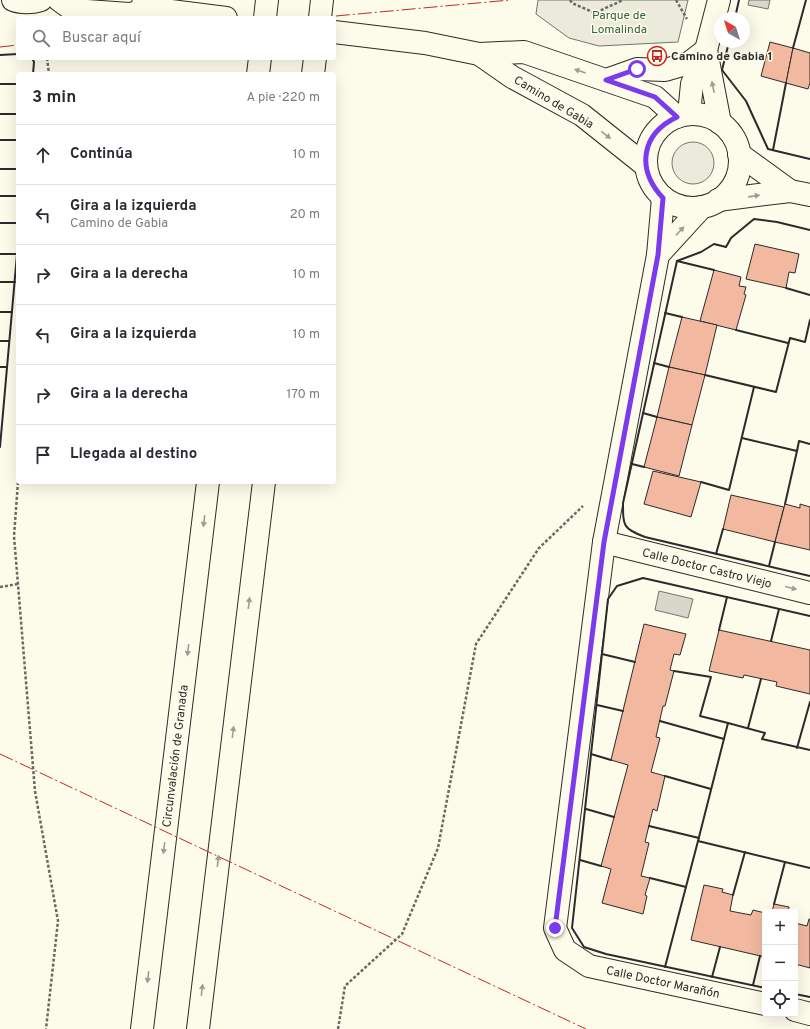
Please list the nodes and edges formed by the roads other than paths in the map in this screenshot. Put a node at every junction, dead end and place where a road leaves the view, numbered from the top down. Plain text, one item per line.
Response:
1 (13, 0) edge
2 (41, 0) edge
3 (59, 0) edge
4 (133, 0) edge
5 (267, 0) edge
6 (322, 0) edge
7 (719, 0) edge
8 (164, 10) junction
9 (210, 16) edge
10 (265, 16) edge
11 (320, 16) edge
12 (336, 32) edge
13 (706, 50) junction
14 (479, 54) junction
15 (260, 60) edge
16 (315, 60) edge
17 (258, 72) edge
18 (313, 72) edge
19 (606, 80) junction
20 (683, 116) junction
21 (720, 123) junction
22 (739, 154) junction
23 (646, 166) junction
24 (800, 193) edge
25 (663, 198) junction
26 (710, 204) junction
27 (658, 255) junction
28 (208, 484) edge
29 (264, 484) edge
30 (604, 542) junction
31 (810, 593) edge
32 (762, 1003) edge
33 (798, 1011) edge
34 (810, 1014) edge
35 (142, 1029) edge
36 (198, 1029) edge

1 - 2 main road
3 - 8 main road
4 - 8 main road
5 - 10 main road
6 - 11 main road
7 - 13 main road
8 - 9 main road
12 - 14 main road, Camino de Gabia
13 - 19 main road
13 - 20 main road
21 -> 13 main road
19 -> 14 main road, Camino de Gabia
14 -> 23 main road, Camino de Gabia
15 - 17 main road
16 - 18 main road
19 - 20 main road, Camino de Gabia
20 - 21 main road
20 - 23 main road
21 - 22 main road
22 - 24 main road
22 - 26 main road
23 - 25 main road
26 -> 24 main road
25 - 26 main road
25 - 27 main road
27 -> 26 main road
27 - 30 main road
28 -> 35 main road, Circunvalación de Granada
36 -> 29 main road
30 -> 31 main road, Calle Doctor Castro Viejo
30 - 32 main road, Calle Doctor Marañón
33 - 34 main road

